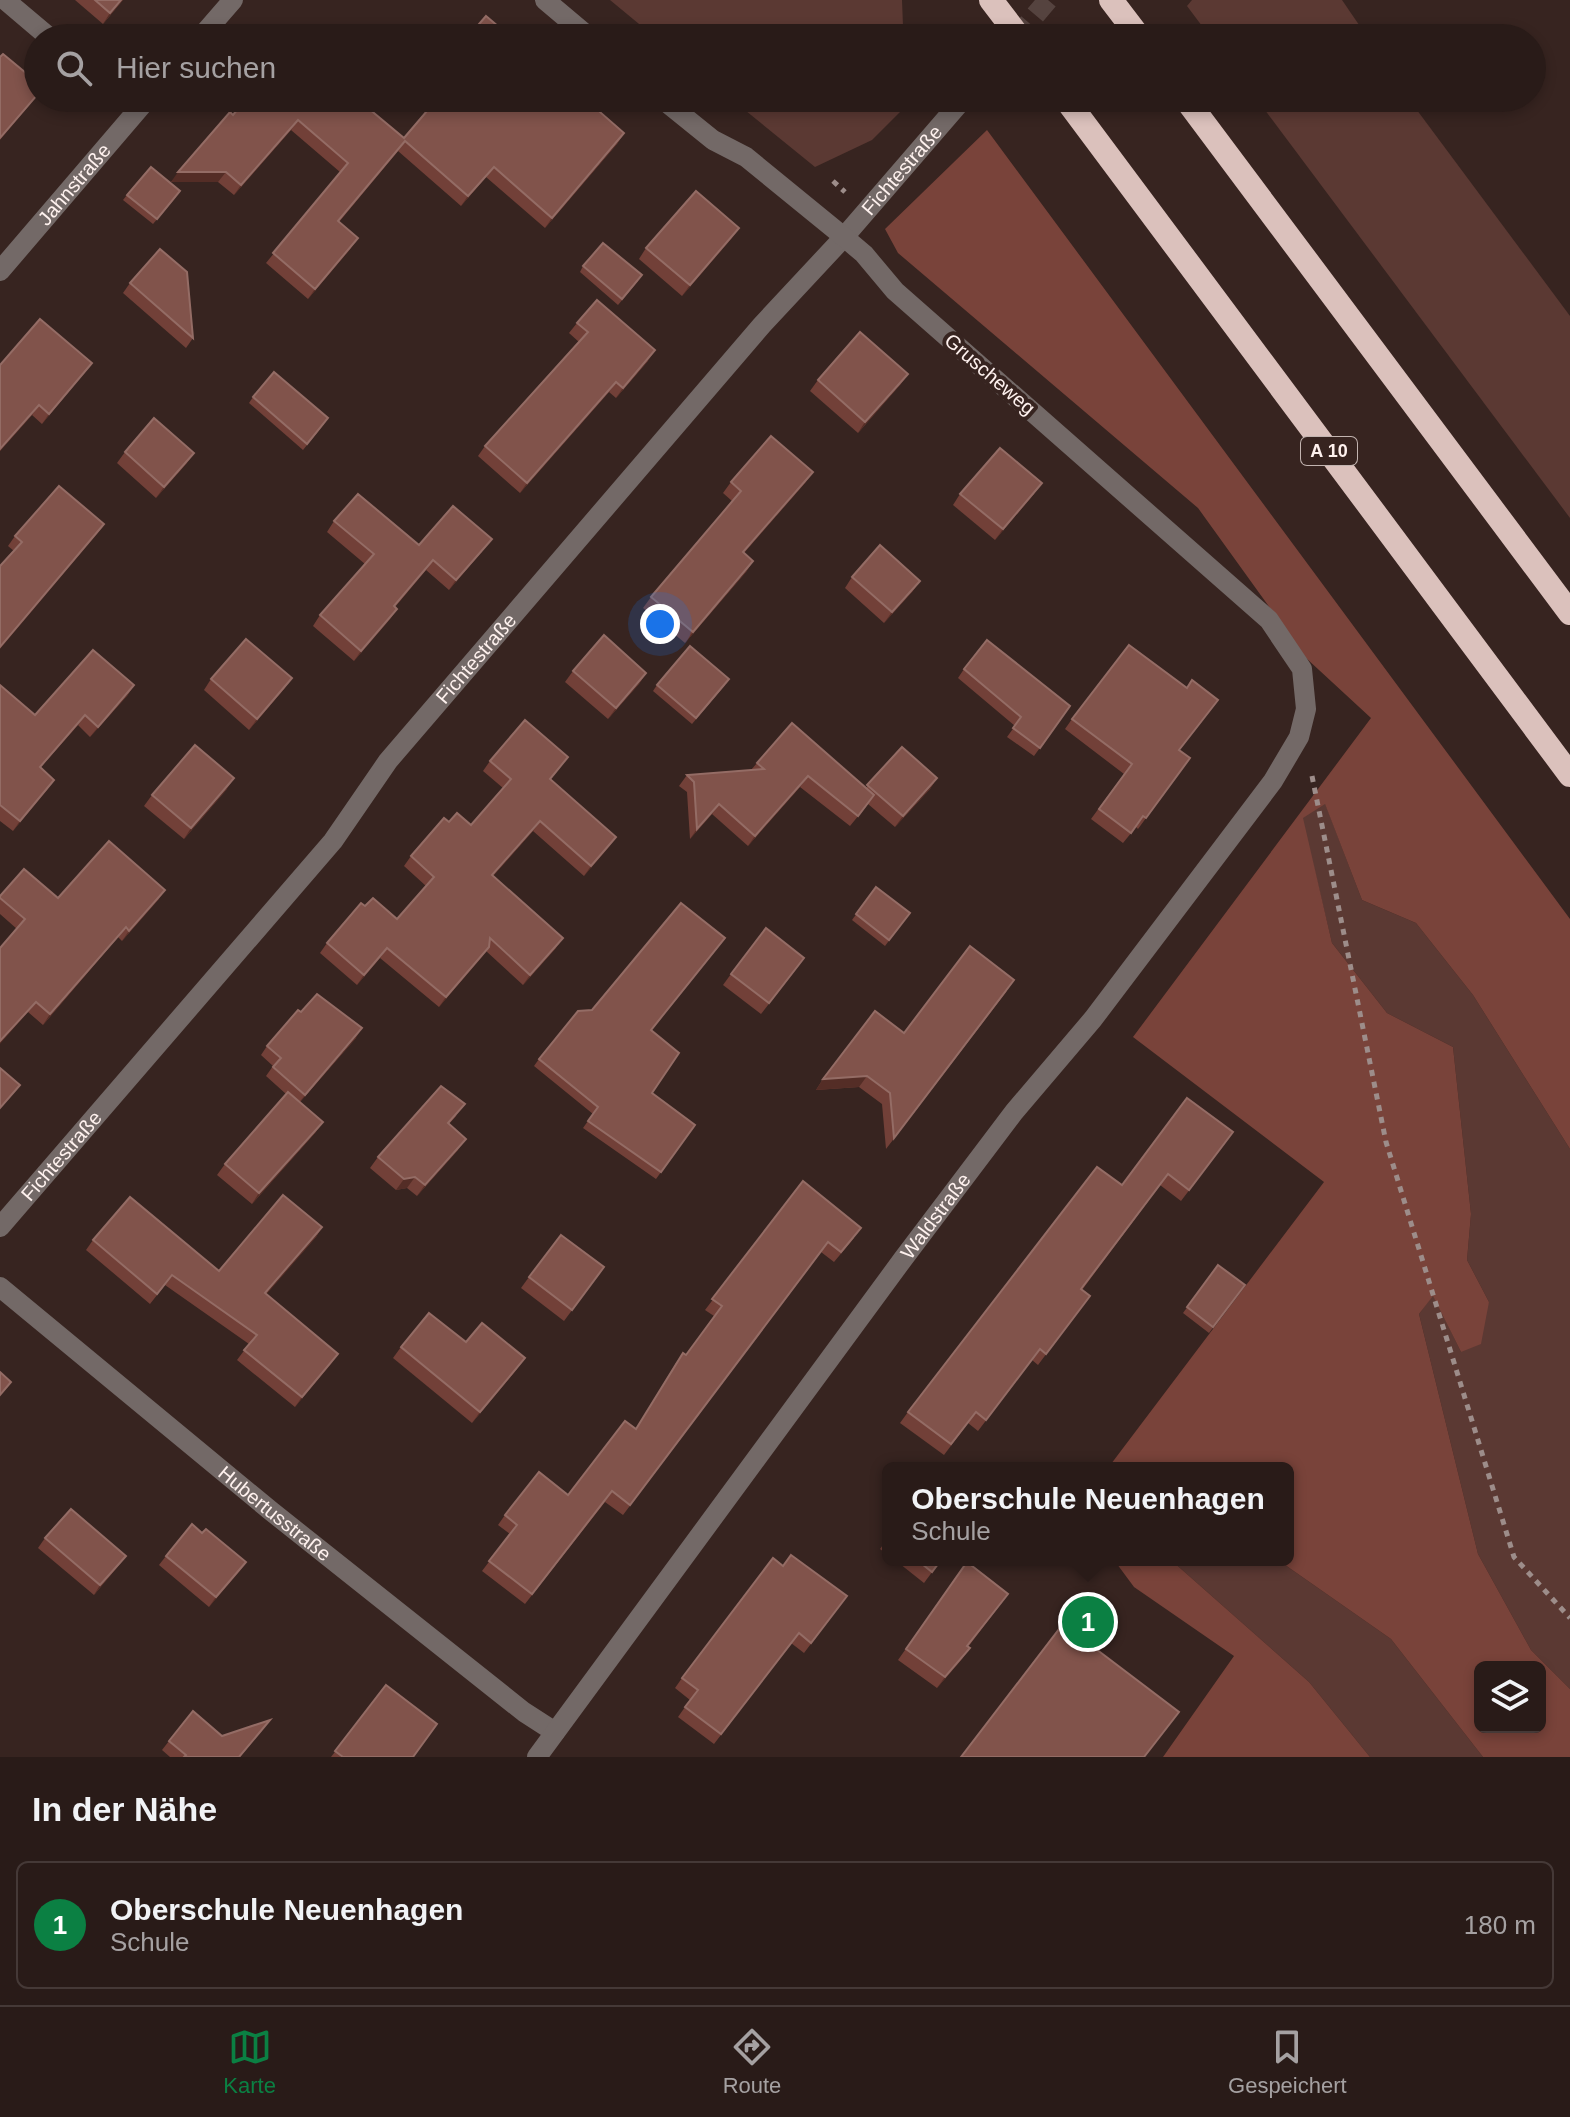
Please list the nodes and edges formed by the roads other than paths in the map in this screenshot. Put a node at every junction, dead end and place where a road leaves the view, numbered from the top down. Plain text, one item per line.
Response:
1 (5, 0) edge
2 (233, 0) edge
3 (545, 0) edge
4 (991, 0) edge
5 (1111, 0) edge
6 (33, 24) edge
7 (212, 24) edge
8 (573, 24) edge
9 (1009, 24) edge
10 (1129, 24) edge
11 (128, 112) edge
12 (678, 112) edge
13 (952, 112) edge
14 (1076, 112) edge
15 (1195, 112) edge
16 (844, 237) junction
17 (0, 271) edge
18 (1570, 613) edge
19 (1302, 669) joint
20 (1570, 775) edge
21 (0, 1227) edge
22 (0, 1287) edge
23 (555, 1732) junction
24 (537, 1757) edge

1 - 6 street
2 - 7 street
3 - 8 street
4 - 9 highway, bridge
5 - 10 highway
11 - 17 street, Jahnstraße
12 - 16 street, Gruscheweg
13 - 16 street, Fichtestraße
14 - 20 highway, A 10
15 - 18 highway
16 - 19 street, Gruscheweg
16 - 21 street, Fichtestraße
19 - 23 street, Waldstraße
22 - 23 street, Hubertusstraße
23 - 24 street, Waldstraße

